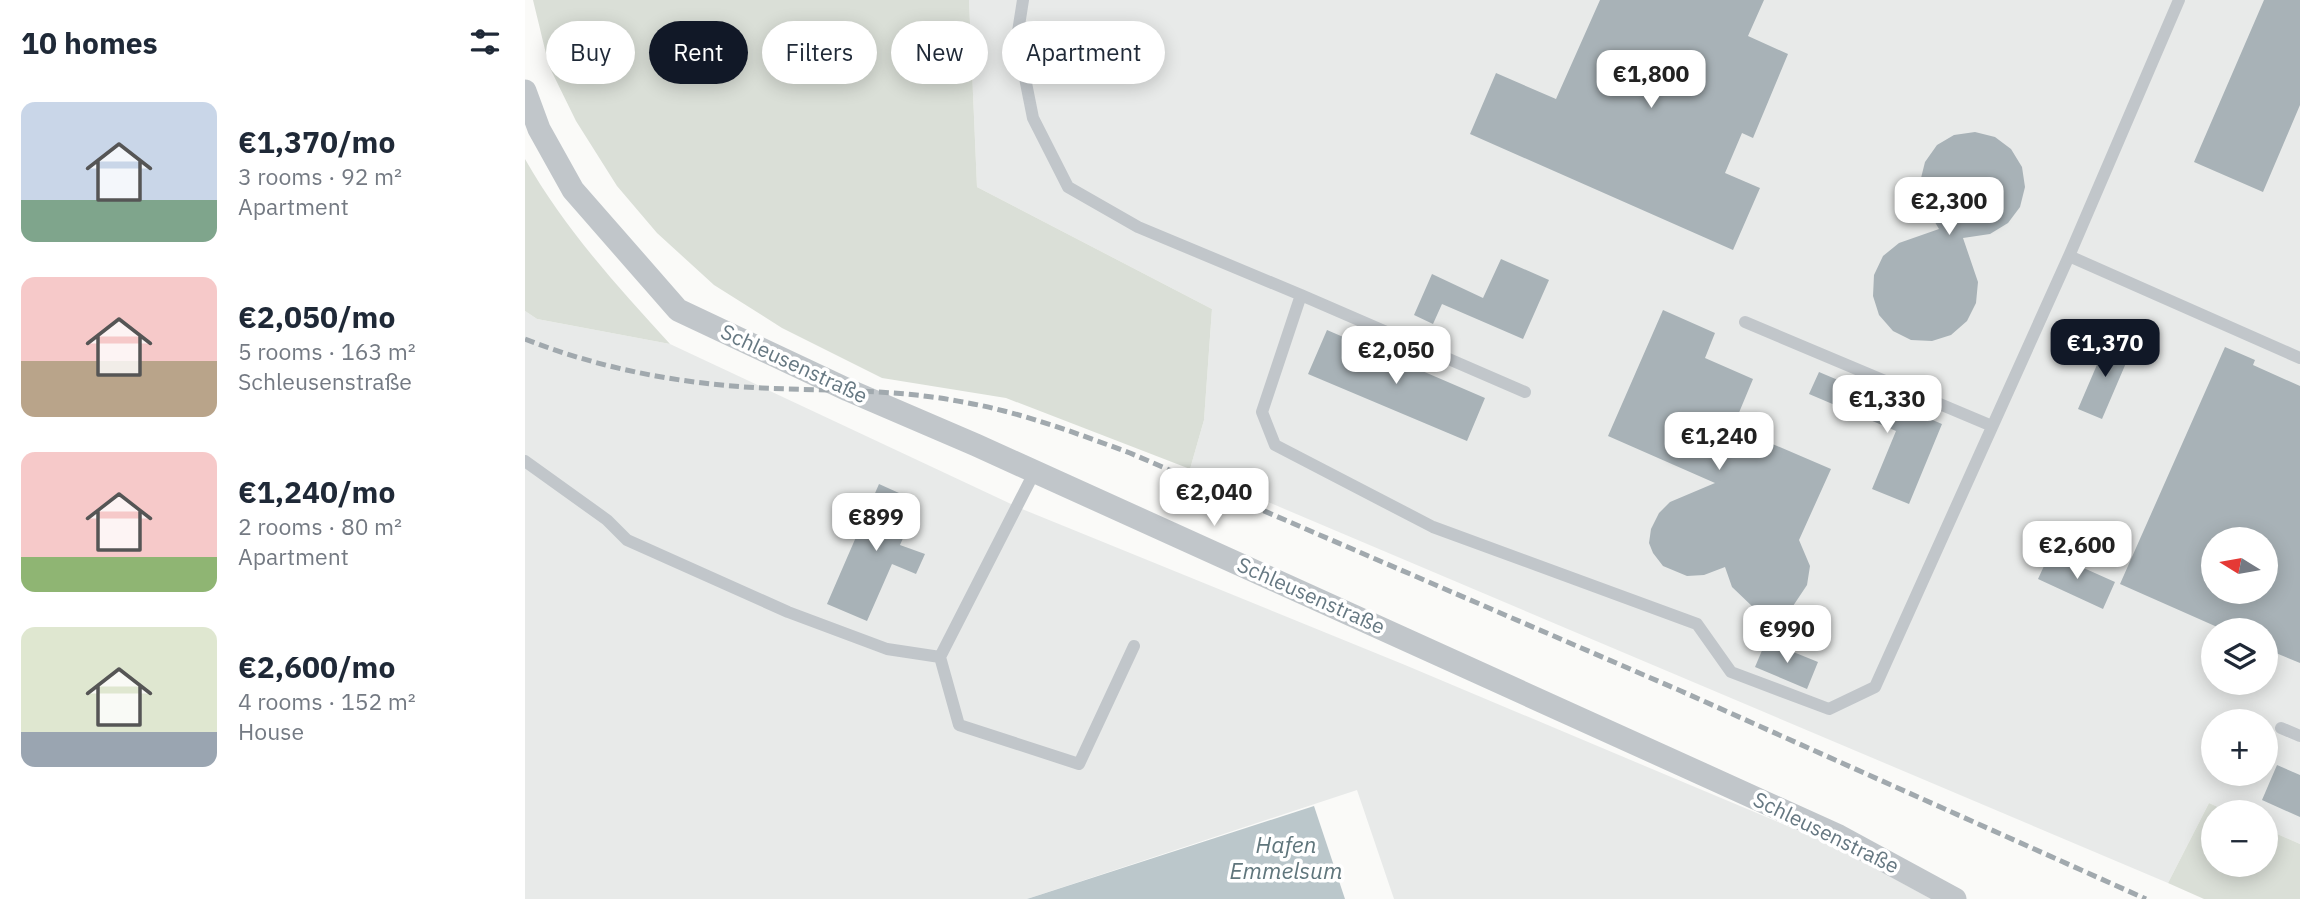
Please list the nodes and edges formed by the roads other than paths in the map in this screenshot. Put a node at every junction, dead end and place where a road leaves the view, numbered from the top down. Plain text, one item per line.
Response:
1 (1024, 0) edge
2 (2179, 0) edge
3 (525, 91) edge
4 (2069, 256) junction
5 (1301, 295) junction
6 (1745, 322) dead end
7 (2300, 358) edge
8 (1525, 392) dead end
9 (1992, 426) junction
10 (525, 461) edge
11 (1035, 471) junction
12 (1134, 646) dead end
13 (940, 657) junction
14 (2281, 728) dead end
15 (2300, 736) edge
16 (1955, 899) edge

1 - 5 lane
2 - 4 lane
3 - 11 street, Schleusenstraße
4 - 7 lane
4 - 9 lane
5 - 8 lane
5 - 9 lane
6 - 9 lane
10 - 13 lane
11 - 13 lane
11 - 16 street, Schleusenstraße
12 - 13 lane
14 - 15 lane

